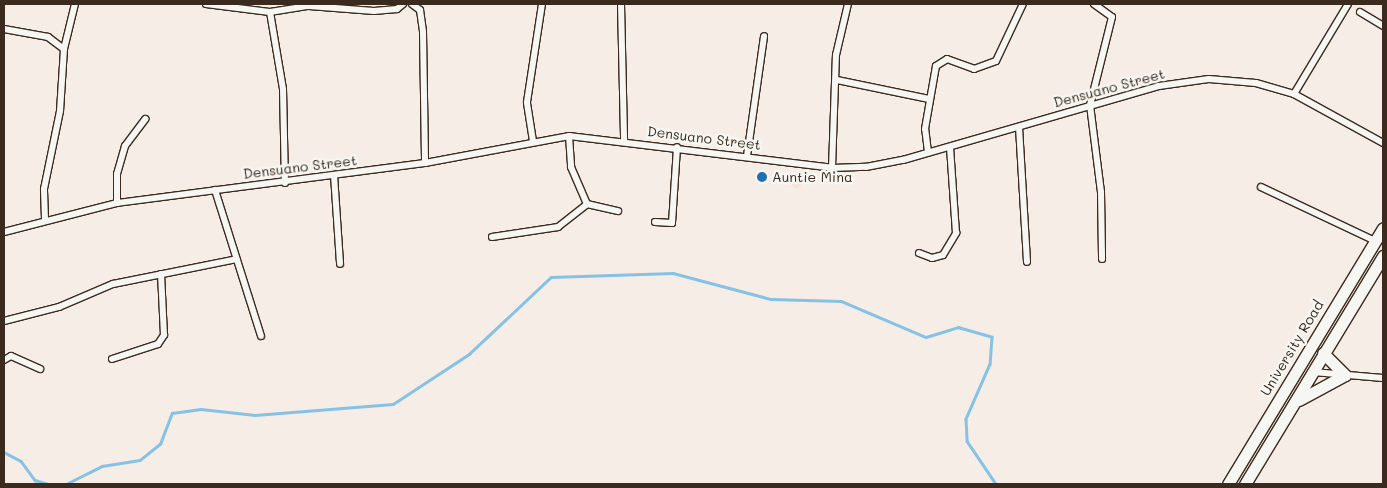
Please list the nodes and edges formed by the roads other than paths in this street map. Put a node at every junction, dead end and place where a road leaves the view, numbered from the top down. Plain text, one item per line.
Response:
1 (75, 4) edge
2 (206, 4) edge
3 (403, 4) edge
4 (412, 4) edge
5 (542, 4) edge
6 (621, 4) edge
7 (848, 4) edge
8 (1023, 4) edge
9 (1094, 4) edge
10 (1348, 4) edge
11 (270, 12) junction
12 (1360, 12) dead end
13 (1383, 26) edge
14 (4, 29) edge
15 (764, 36) dead end
16 (64, 49) junction
17 (837, 80) junction
18 (1294, 94) junction
19 (929, 99) junction
20 (1090, 105) junction
21 (144, 118) dead end
22 (1019, 127) junction
23 (569, 136) junction
24 (624, 140) junction
25 (533, 142) junction
26 (1383, 143) edge
27 (677, 147) junction
28 (950, 147) junction
29 (928, 152) junction
30 (747, 156) junction
31 (425, 163) junction
32 (832, 168) junction
33 (334, 175) junction
34 (285, 183) junction
35 (1261, 187) dead end
36 (215, 190) junction
37 (117, 202) junction
38 (586, 204) junction
39 (618, 211) dead end
40 (45, 219) junction
41 (655, 222) dead end
42 (1383, 228) edge
43 (4, 232) edge
44 (492, 237) dead end
45 (1375, 241) junction
46 (919, 253) dead end
47 (1383, 256) edge
48 (237, 259) junction
49 (1102, 259) dead end
50 (1027, 262) dead end
51 (340, 264) dead end
52 (161, 274) junction
53 (4, 321) edge
54 (261, 336) dead end
55 (1323, 353) junction
56 (112, 359) dead end
57 (4, 360) edge
58 (40, 369) dead end
59 (1314, 372) junction
60 (1345, 375) junction
61 (1383, 378) edge
62 (1299, 400) junction
63 (1228, 484) edge
64 (1245, 484) edge

1 - 16 street
2 - 11 street
3 - 11 street
4 - 31 street
5 - 25 street
6 - 24 street
7 - 17 street
8 - 19 street
9 - 20 street
10 - 18 street
11 - 34 street
12 - 13 street
14 - 16 street
15 - 30 street
16 - 40 street
17 - 19 street
17 - 32 street
18 - 20 street, Densuano Street
18 - 26 street, Densuano Street
19 - 29 street
20 - 22 street, Densuano Street
20 - 49 street
21 - 37 street
22 - 28 street, Densuano Street
22 - 50 street
23 - 24 street, Densuano Street
23 - 25 street, Densuano Street
23 - 38 street
24 - 27 street, Densuano Street
25 - 31 street, Densuano Street
27 - 30 street, Densuano Street
27 - 41 street
28 - 29 street, Densuano Street
28 - 46 street
29 - 32 street, Densuano Street
30 - 32 street, Densuano Street
31 - 33 street, Densuano Street
33 - 34 street, Densuano Street
33 - 51 street
34 - 36 street, Densuano Street
35 - 45 street
36 - 37 street, Densuano Street
36 - 48 street
37 - 40 street, Densuano Street
38 - 39 street
38 - 44 street
40 - 43 street, Densuano Street
42 - 45 highway, University Road
45 - 63 highway, University Road
47 - 55 highway
48 - 52 street
48 - 54 street
52 - 53 street
52 - 56 street
55 - 59 highway
55 - 60 highway
57 - 58 street
59 - 60 street
59 - 62 highway
60 - 61 street
60 - 62 highway
62 - 64 highway

